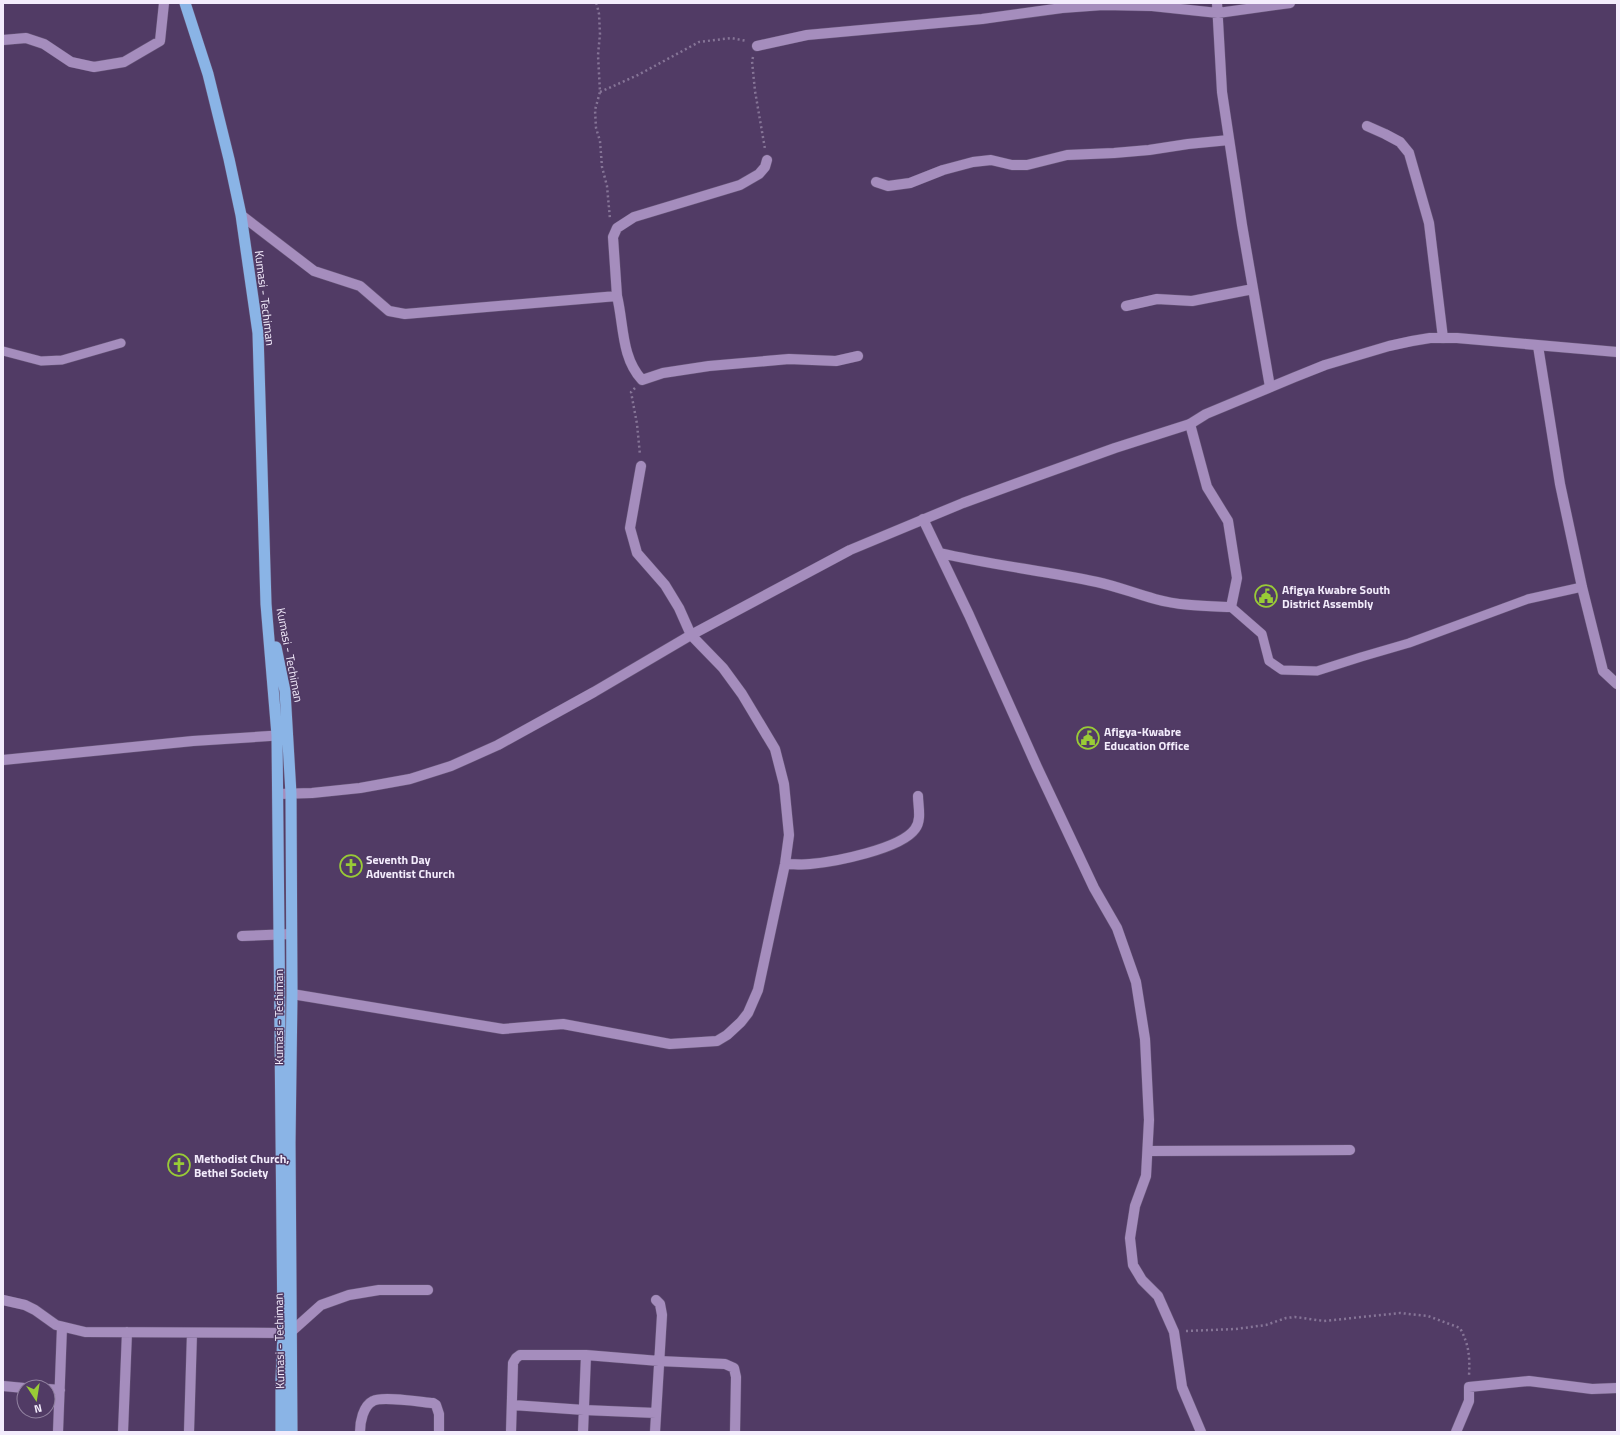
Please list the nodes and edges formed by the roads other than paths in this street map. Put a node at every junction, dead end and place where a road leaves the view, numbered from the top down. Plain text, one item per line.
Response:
1 (164, 3) edge
2 (185, 3) edge
3 (1290, 3) edge
4 (1061, 5) edge
5 (1218, 8) edge
6 (3, 40) edge
7 (757, 46) road end
8 (1367, 126) dead end
9 (1229, 140) junction
10 (767, 160) road end
11 (876, 182) dead end
12 (241, 215) junction
13 (1253, 289) junction
14 (617, 296) junction
15 (1126, 306) dead end
16 (1443, 338) junction
17 (121, 343) dead end
18 (1538, 346) junction
19 (3, 351) edge
20 (1617, 352) edge
21 (858, 356) dead end
22 (1270, 387) junction
23 (1190, 424) junction
24 (641, 466) road end
25 (923, 519) junction
26 (940, 553) junction
27 (1582, 587) junction
28 (1231, 607) junction
29 (691, 635) junction
30 (1617, 684) edge
31 (283, 735) junction
32 (3, 760) edge
33 (278, 794) junction
34 (291, 794) junction
35 (918, 796) dead end
36 (786, 864) junction
37 (285, 934) junction
38 (242, 936) dead end
39 (292, 994) junction
40 (1350, 1150) dead end
41 (1148, 1151) junction
42 (428, 1290) dead end
43 (3, 1300) edge
44 (656, 1300) dead end
45 (62, 1327) junction
46 (127, 1332) junction
47 (288, 1332) junction
48 (192, 1333) junction
49 (586, 1355) junction
50 (659, 1361) junction
51 (3, 1386) edge
52 (16, 1387) edge
53 (1617, 1388) edge
54 (56, 1390) edge
55 (60, 1390) junction
56 (513, 1405) junction
57 (584, 1410) junction
58 (656, 1413) junction
59 (58, 1432) edge
60 (123, 1432) edge
61 (189, 1432) edge
62 (282, 1432) edge
63 (292, 1432) edge
64 (360, 1432) edge
65 (439, 1432) edge
66 (511, 1432) edge
67 (583, 1432) edge
68 (655, 1432) edge
69 (735, 1432) edge
70 (1201, 1432) edge
71 (1456, 1432) edge

1 - 6 street
2 - 12 highway, Kumasi - Techiman
3 - 5 street
4 - 5 street
4 - 7 street
5 - 9 street
8 - 16 street
9 - 11 street
9 - 13 street
10 - 14 street
12 - 14 street
12 - 31 highway, Kumasi - Techiman
13 - 15 street
13 - 22 street
14 - 21 street
16 - 18 street
16 - 22 street
17 - 19 lane
18 - 20 street
18 - 27 street
22 - 23 street
23 - 25 street
23 - 28 street
24 - 29 street
25 - 26 street
25 - 29 street
26 - 28 street
26 - 41 street
27 - 28 lane
27 - 30 street
29 - 34 street
29 - 36 street
31 - 32 street
31 - 33 highway, Kumasi - Techiman
31 - 34 highway, Kumasi - Techiman
33 - 34 street
33 - 37 highway, Kumasi - Techiman
34 - 37 highway, Kumasi - Techiman
35 - 36 street
36 - 39 street
37 - 38 street
37 - 39 highway, Kumasi - Techiman
37 - 47 highway, Kumasi - Techiman
39 - 47 highway, Kumasi - Techiman
40 - 41 street
41 - 70 street
42 - 47 street
43 - 45 street
44 - 50 street
45 - 46 street
45 - 55 street
46 - 48 street
46 - 60 street
47 - 48 street
47 - 62 highway, Kumasi - Techiman
47 - 63 highway, Kumasi - Techiman
48 - 61 street
49 - 50 street
49 - 56 street
49 - 57 street
50 - 58 street
50 - 69 street
51 - 52 street
53 - 71 street
54 - 55 street
55 - 59 street
56 - 57 street
56 - 66 street
57 - 58 street
57 - 67 street
58 - 68 street
64 - 65 street

